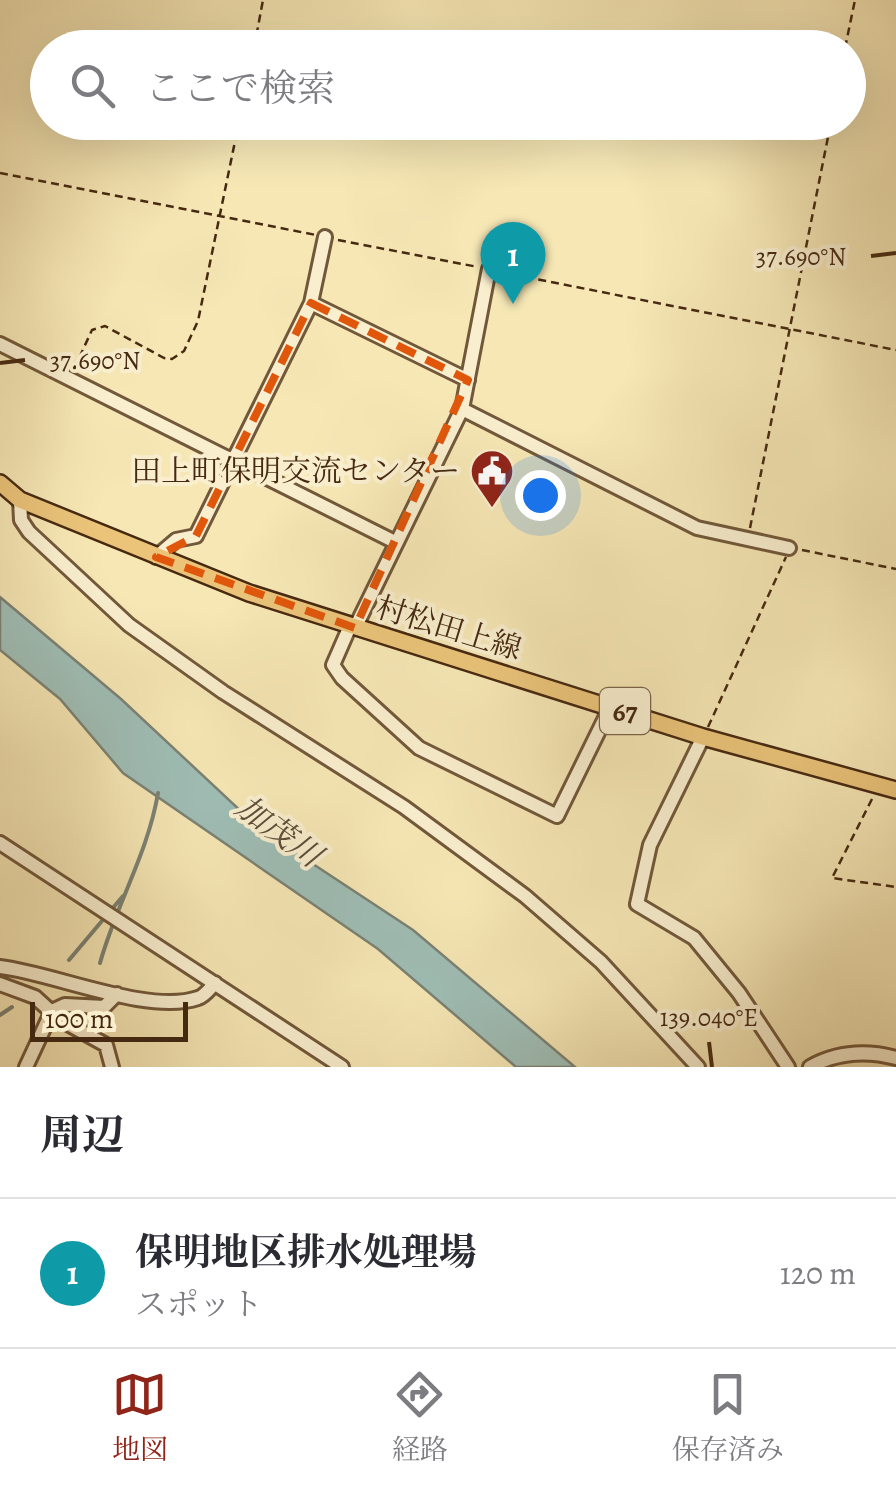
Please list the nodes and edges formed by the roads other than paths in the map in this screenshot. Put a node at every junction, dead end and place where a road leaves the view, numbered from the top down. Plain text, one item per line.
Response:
1 (325, 237) road end
2 (489, 269) road end
3 (312, 303) junction
4 (0, 344) edge
5 (468, 380) junction
6 (462, 408) junction
7 (231, 461) junction
8 (0, 483) edge
9 (20, 500) junction
10 (395, 542) junction
11 (788, 548) road end
12 (156, 556) junction
13 (352, 627) junction
14 (611, 706) junction
15 (703, 737) junction
16 (896, 790) edge
17 (0, 843) edge
18 (0, 966) edge
19 (215, 983) junction
20 (0, 984) edge
21 (117, 994) junction
22 (52, 1011) junction
23 (896, 1058) edge
24 (26, 1067) edge
25 (112, 1067) edge
26 (342, 1067) edge
27 (698, 1067) edge
28 (788, 1067) edge
29 (810, 1067) edge

1 - 3 street
2 - 5 street
3 - 5 street
3 - 7 street
4 - 7 street
5 - 6 street
6 - 10 street
6 - 11 street
7 - 10 street
7 - 12 street
8 - 9 main road, 村松田上線 / 67
9 - 12 main road, 村松田上線 / 67
9 - 27 street
10 - 13 street
12 - 13 main road, 村松田上線 / 67
13 - 14 main road, 村松田上線 / 67
13 - 14 street
14 - 15 main road, 村松田上線 / 67
15 - 16 main road, 村松田上線 / 67
15 - 28 street
17 - 19 street
18 - 21 street
19 - 21 street
19 - 26 street
20 - 22 street
21 - 22 street
22 - 24 street
22 - 25 street
23 - 29 street

